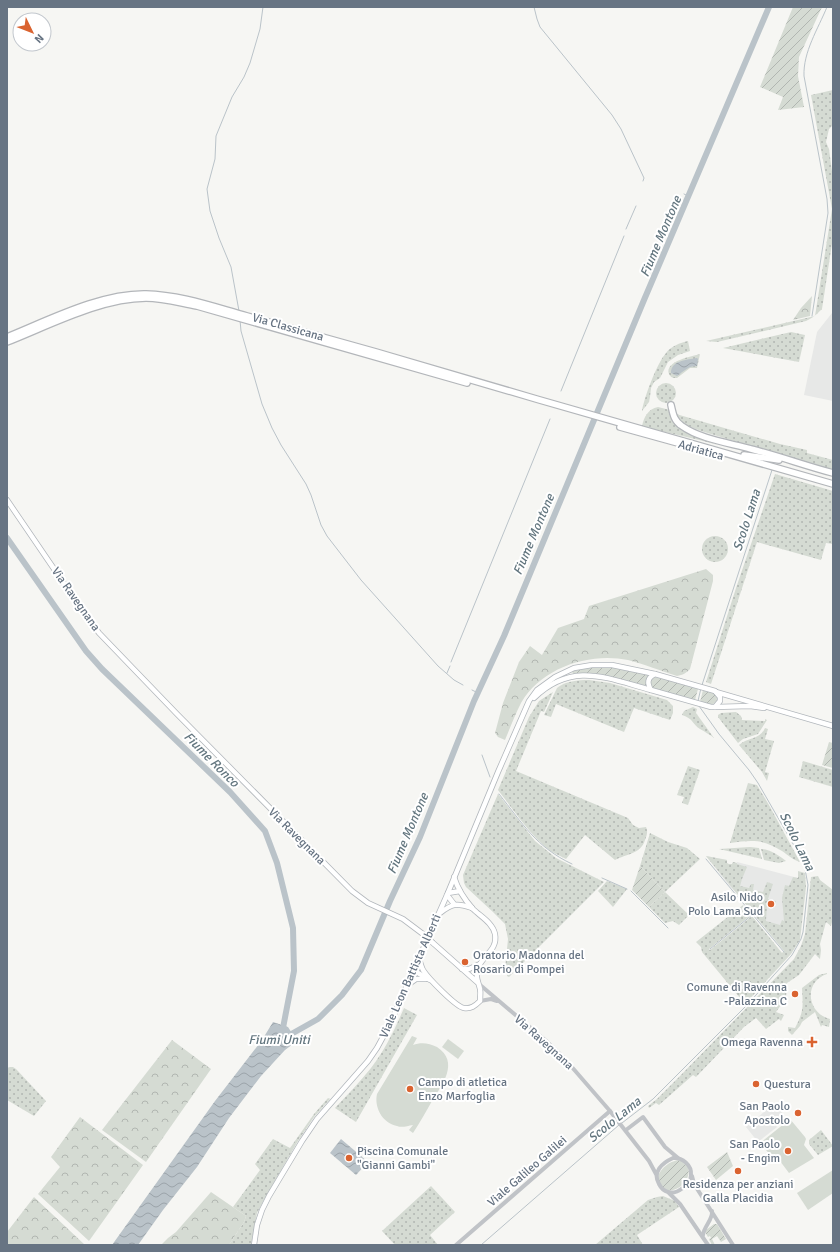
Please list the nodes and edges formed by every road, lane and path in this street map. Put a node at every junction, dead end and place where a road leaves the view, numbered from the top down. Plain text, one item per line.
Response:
1 (231, 313) junction
2 (7, 337) edge
3 (7, 342) edge
4 (671, 405) dead end
5 (569, 410) joint
6 (649, 433) junction
7 (668, 436) junction
8 (795, 463) junction
9 (767, 467) junction
10 (780, 471) junction
11 (833, 473) edge
12 (833, 484) edge
13 (833, 487) edge
14 (7, 500) edge
15 (655, 674) junction
16 (651, 690) junction
17 (714, 691) junction
18 (715, 707) junction
19 (525, 708) junction
20 (776, 709) junction
21 (833, 726) edge
22 (454, 877) junction
23 (460, 892) junction
24 (448, 894) junction
25 (454, 904) junction
26 (473, 909) junction
27 (439, 913) junction
28 (419, 958) junction
29 (480, 964) junction
30 (415, 969) junction
31 (462, 969) junction
32 (424, 971) junction
33 (429, 980) junction
34 (477, 982) junction
35 (408, 985) junction
36 (480, 1001) junction
37 (502, 1004) junction
38 (610, 1111) junction
39 (626, 1130) junction
40 (678, 1158) junction
41 (656, 1174) junction
42 (692, 1176) junction
43 (669, 1193) junction
44 (712, 1211) junction
45 (703, 1236) junction
46 (254, 1245) edge
47 (456, 1245) edge
48 (708, 1245) edge
49 (733, 1245) edge

1 - 2 highway, Via Classicana
1 - 3 highway, Via Classicana
1 - 5 highway, Via Classicana
4 - 8 highway
5 - 6 highway, Adriatica
6 - 7 highway, Adriatica
6 - 9 highway, Adriatica
7 - 8 highway
7 - 9 highway, Adriatica
8 - 11 highway
9 - 10 highway, Adriatica
10 - 12 highway, Adriatica
10 - 13 highway, Adriatica
14 - 31 main road, Via Ravegnana, bridge
15 - 16 main road
15 - 17 main road, Viale Leon Battista Alberti
15 - 19 main road, Viale Leon Battista Alberti
16 - 18 main road, Viale Leon Battista Alberti
16 - 19 main road, Viale Leon Battista Alberti
17 - 18 main road
17 - 20 main road
18 - 20 main road
19 - 22 main road, Viale Leon Battista Alberti
20 - 21 main road
22 - 23 main road
22 - 24 main road, Viale Leon Battista Alberti
23 - 24 main road
23 - 26 main road
24 - 25 main road
24 - 27 main road, Viale Leon Battista Alberti
25 - 26 main road
25 - 27 main road
26 - 29 main road
27 - 28 main road, Viale Leon Battista Alberti
28 - 30 main road, Viale Leon Battista Alberti
28 - 32 main road
29 - 31 main road
29 - 34 main road
30 - 32 main road
30 - 33 main road
30 - 35 main road, Viale Leon Battista Alberti
31 - 34 main road, Via Ravegnana
32 - 33 main road
33 - 35 main road
33 - 36 main road
34 - 36 main road
34 - 37 street, Via Ravegnana
35 - 46 main road, Viale Leon Battista Alberti
36 - 37 street
37 - 38 street, Via Ravegnana
38 - 39 street, Via Ravegnana
38 - 47 street, Viale Galileo Galilei
39 - 40 street
39 - 41 street, Via Ravegnana
40 - 41 street
40 - 42 street
41 - 43 street
42 - 43 street
42 - 44 street
43 - 45 street
44 - 45 street
44 - 49 street
45 - 48 street

